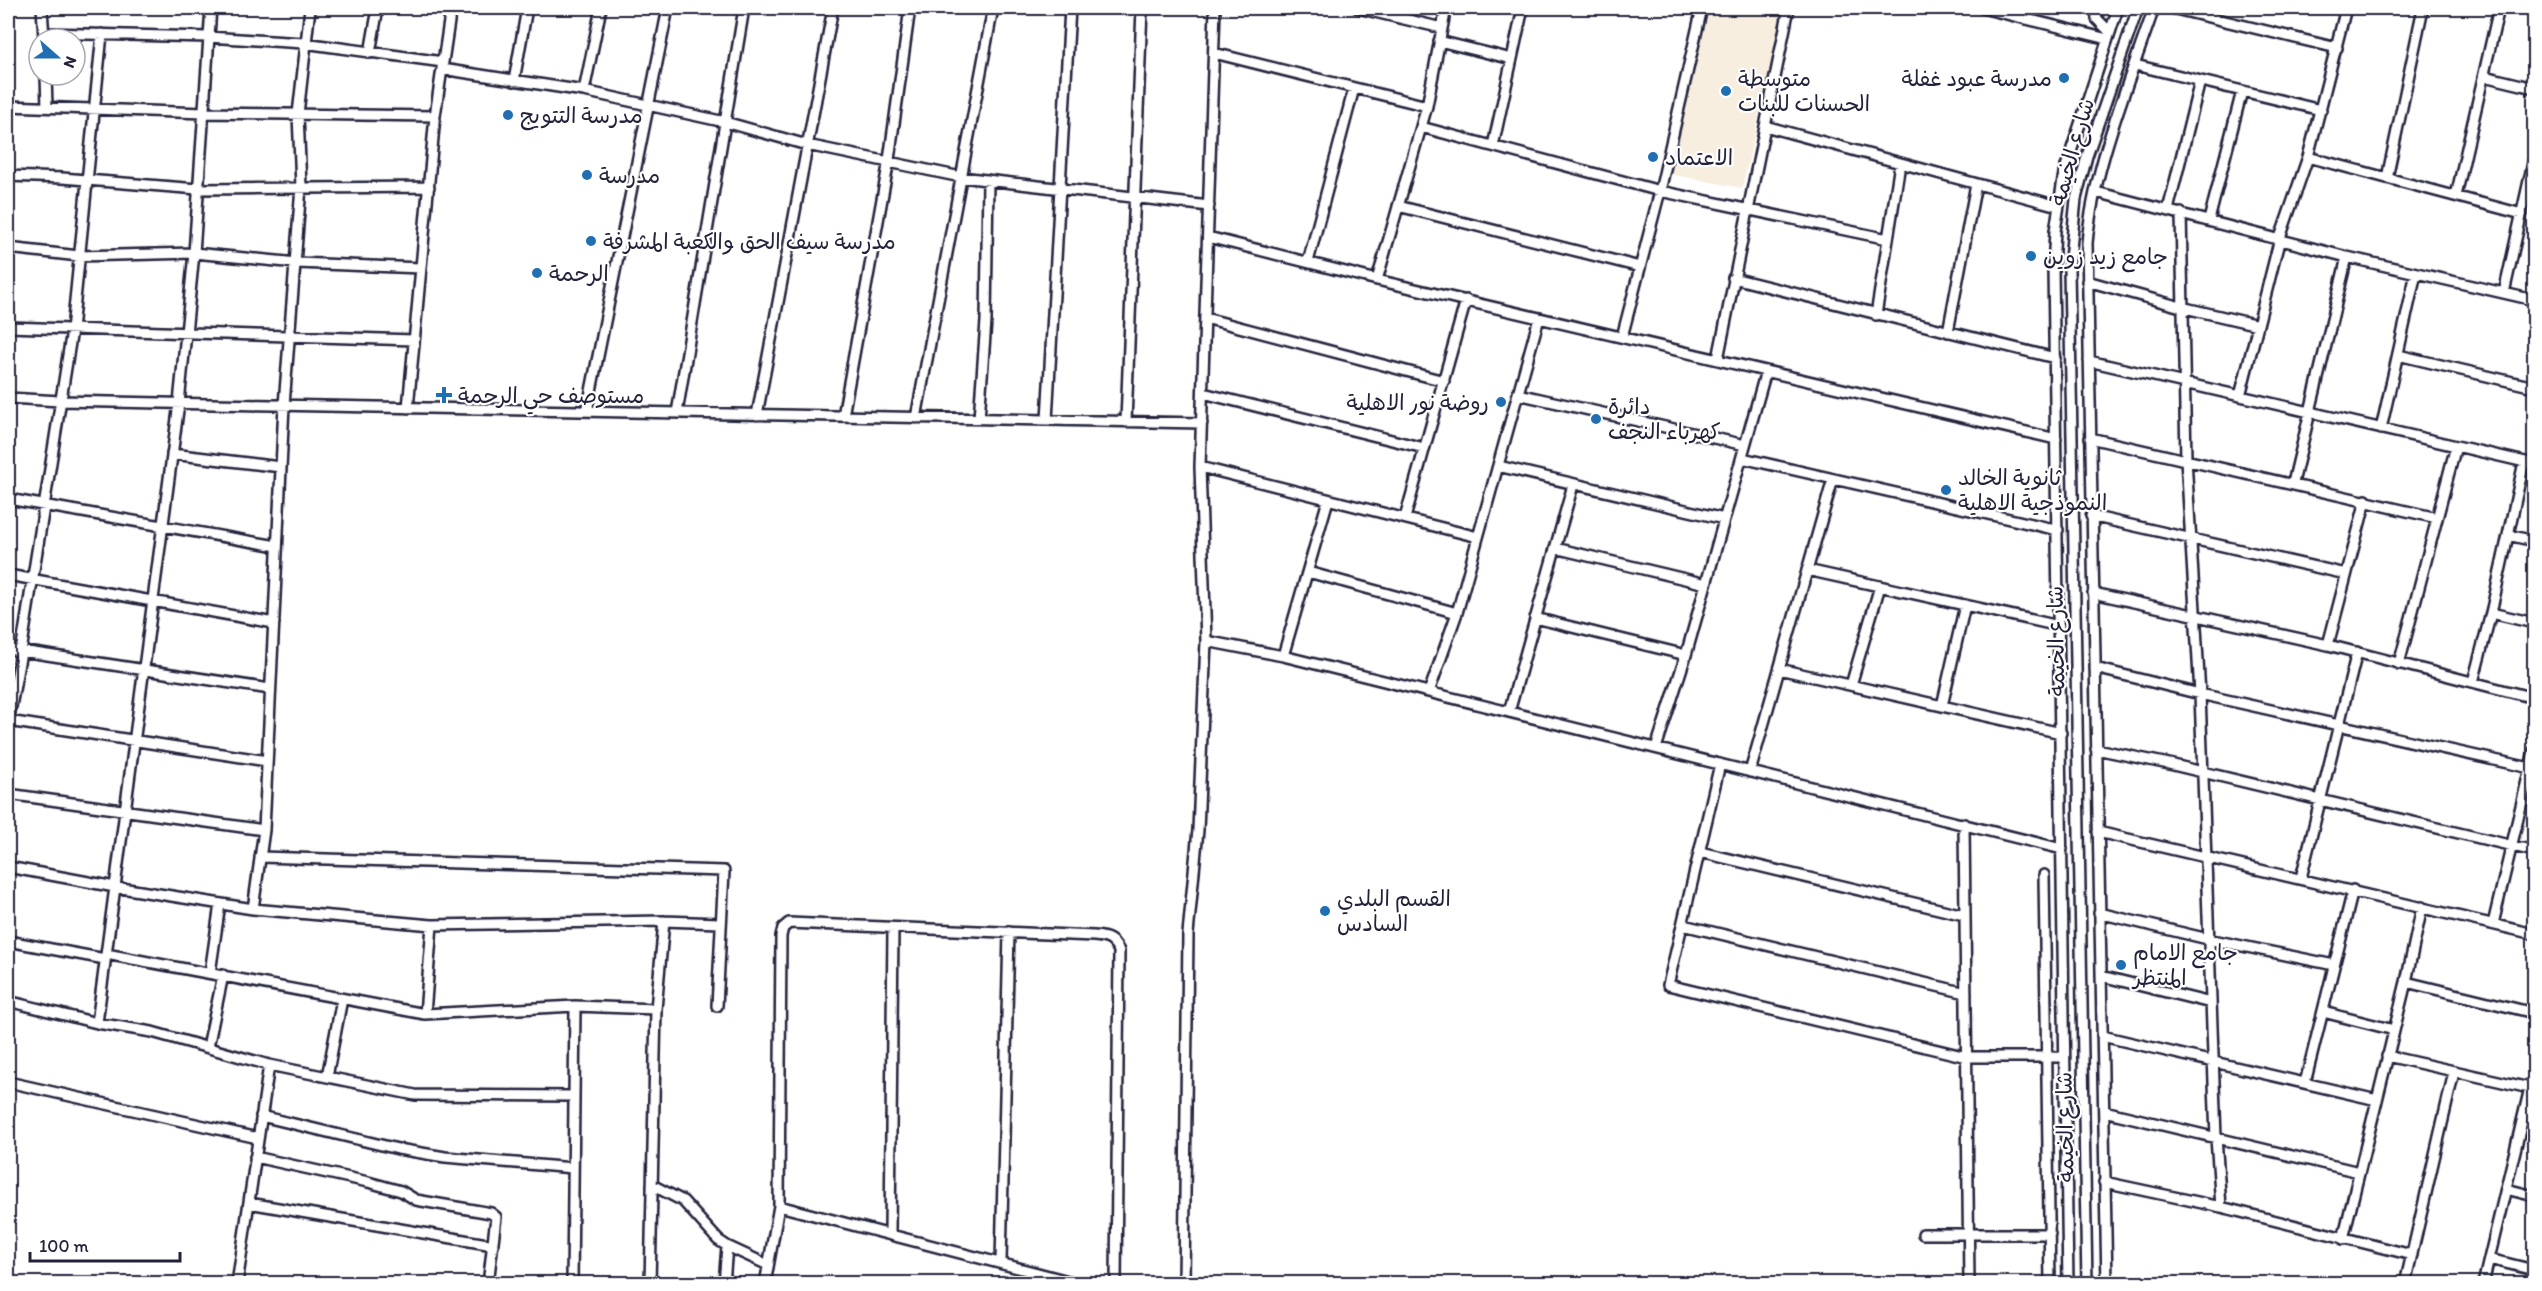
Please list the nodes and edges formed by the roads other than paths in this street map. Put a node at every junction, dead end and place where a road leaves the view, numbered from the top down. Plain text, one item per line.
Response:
1 (42, 8) edge
2 (211, 8) edge
3 (310, 8) edge
4 (378, 8) edge
5 (451, 8) edge
6 (527, 8) edge
7 (601, 8) edge
8 (668, 8) edge
9 (744, 8) edge
10 (832, 8) edge
11 (910, 8) edge
12 (993, 8) edge
13 (1070, 8) edge
14 (1142, 8) edge
15 (1215, 8) edge
16 (1358, 8) edge
17 (1446, 8) edge
18 (1523, 8) edge
19 (1702, 8) edge
20 (1789, 8) edge
21 (1982, 8) edge
22 (2096, 8) edge
23 (2118, 8) edge
24 (2154, 8) edge
25 (2170, 8) edge
26 (2346, 8) edge
27 (2423, 8) edge
28 (2499, 8) edge
29 (2525, 8) edge
30 (2535, 10) edge
31 (2010, 11) edge
32 (2135, 11) edge
33 (43, 27) edge
34 (1442, 28) junction
35 (102, 34) junction
36 (87, 35) edge
37 (2109, 35) junction
38 (208, 37) junction
39 (1439, 41) junction
40 (304, 43) junction
41 (2337, 48) junction
42 (370, 53) junction
43 (1214, 53) junction
44 (1512, 59) junction
45 (2135, 65) junction
46 (442, 66) junction
47 (2484, 76) junction
48 (514, 81) junction
49 (2200, 81) junction
50 (46, 87) edge
51 (1354, 88) junction
52 (2535, 88) edge
53 (584, 91) junction
54 (2242, 91) junction
55 (2106, 99) junction
56 (2121, 104) junction
57 (8, 105) edge
58 (648, 105) junction
59 (1427, 106) junction
60 (47, 107) junction
61 (94, 110) junction
62 (2322, 110) junction
63 (204, 113) junction
64 (298, 114) junction
65 (435, 116) junction
66 (725, 122) junction
67 (1765, 126) junction
68 (1421, 127) junction
69 (807, 145) junction
70 (1493, 146) junction
71 (2308, 156) junction
72 (2535, 158) edge
73 (889, 160) junction
74 (1900, 164) junction
75 (8, 176) edge
76 (961, 177) junction
77 (2387, 178) junction
78 (88, 180) junction
79 (988, 180) junction
80 (1976, 184) junction
81 (301, 187) junction
82 (429, 187) junction
83 (198, 189) junction
84 (1059, 189) junction
85 (1660, 191) junction
86 (2096, 192) junction
87 (2456, 196) junction
88 (1134, 197) junction
89 (1209, 206) junction
90 (1398, 206) junction
91 (2058, 206) junction
92 (1747, 208) junction
93 (2168, 210) junction
94 (2181, 213) junction
95 (2522, 214) junction
96 (2210, 220) junction
97 (1208, 237) junction
98 (2280, 238) junction
99 (1888, 240) junction
100 (8, 248) edge
101 (194, 253) junction
102 (79, 256) junction
103 (2347, 256) junction
104 (1308, 262) junction
105 (297, 263) junction
106 (1640, 267) junction
107 (421, 268) junction
108 (2416, 273) junction
109 (1733, 278) junction
110 (1377, 280) junction
111 (2087, 281) junction
112 (2504, 293) junction
113 (1466, 300) junction
114 (2535, 300) edge
115 (2181, 307) junction
116 (1876, 315) junction
117 (1205, 318) junction
118 (1539, 318) junction
119 (2258, 325) junction
120 (8, 327) edge
121 (72, 330) junction
122 (1948, 332) junction
123 (186, 334) junction
124 (290, 337) junction
125 (1622, 337) junction
126 (414, 340) junction
127 (2398, 355) junction
128 (2055, 358) junction
129 (1718, 359) junction
130 (2089, 361) junction
131 (1766, 371) junction
132 (1443, 381) junction
133 (2183, 382) junction
134 (2535, 387) edge
135 (1203, 393) junction
136 (1518, 394) junction
137 (2240, 396) junction
138 (8, 398) edge
139 (60, 401) junction
140 (179, 403) junction
141 (284, 405) junction
142 (408, 408) junction
143 (587, 411) junction
144 (2310, 412) junction
145 (676, 413) junction
146 (757, 415) junction
147 (843, 416) junction
148 (916, 418) junction
149 (979, 419) junction
150 (1047, 420) junction
151 (1126, 422) junction
152 (1202, 423) junction
153 (2381, 429) junction
154 (2090, 438) junction
155 (2056, 439) junction
156 (1745, 445) junction
157 (2456, 446) junction
158 (1424, 448) junction
159 (172, 454) junction
160 (1742, 458) junction
161 (2186, 459) junction
162 (2524, 462) junction
163 (2535, 464) edge
164 (1498, 466) junction
165 (281, 467) junction
166 (1200, 467) junction
167 (1833, 479) junction
168 (2293, 483) junction
169 (1573, 485) junction
170 (8, 499) edge
171 (1328, 500) junction
172 (2366, 500) junction
173 (44, 505) junction
174 (2091, 516) junction
175 (1404, 518) junction
176 (2437, 518) junction
177 (1725, 519) junction
178 (163, 526) junction
179 (2058, 530) junction
180 (2508, 535) junction
181 (1478, 537) junction
182 (2191, 538) junction
183 (2535, 541) edge
184 (277, 546) junction
185 (1555, 548) junction
186 (1807, 570) junction
187 (1308, 572) junction
188 (2346, 574) junction
189 (8, 575) edge
190 (32, 580) junction
191 (1706, 584) junction
192 (1880, 586) junction
193 (2093, 593) junction
194 (153, 601) junction
195 (1965, 605) junction
196 (1457, 613) junction
197 (2491, 613) junction
198 (2195, 615) junction
199 (1535, 618) junction
200 (274, 623) junction
201 (2535, 623) edge
202 (2059, 626) junction
203 (1206, 641) junction
204 (2328, 645) junction
205 (2059, 646) junction
206 (8, 649) edge
207 (21, 652) junction
208 (2357, 652) junction
209 (1686, 655) junction
210 (1283, 656) junction
211 (2399, 664) junction
212 (2095, 668) junction
213 (1779, 669) junction
214 (144, 670) junction
215 (2076, 675) junction
216 (2473, 682) junction
217 (1851, 685) junction
218 (270, 689) junction
219 (1429, 692) junction
220 (2200, 694) junction
221 (2535, 698) edge
222 (1942, 706) junction
223 (1509, 712) junction
224 (8, 722) edge
225 (2061, 722) junction
226 (2339, 725) junction
227 (2061, 733) junction
228 (134, 741) junction
229 (2077, 747) junction
230 (1656, 748) junction
231 (2096, 749) junction
232 (2535, 751) edge
233 (267, 761) junction
234 (1720, 764) junction
235 (2530, 768) junction
236 (1750, 772) junction
237 (2202, 772) junction
238 (8, 794) edge
239 (2321, 800) junction
240 (125, 811) junction
241 (1964, 825) junction
242 (264, 830) junction
243 (2098, 832) junction
244 (2512, 846) junction
245 (2062, 849) junction
246 (2535, 851) edge
247 (1700, 852) junction
248 (2205, 856) junction
249 (260, 857) junction
250 (2079, 860) junction
251 (2098, 860) junction
252 (8, 867) edge
253 (2044, 875) dead end
254 (2301, 878) junction
255 (115, 887) junction
256 (2353, 890) junction
257 (220, 904) junction
258 (2422, 907) junction
259 (253, 909) junction
260 (2099, 913) junction
261 (1964, 915) junction
262 (664, 921) junction
263 (720, 923) junction
264 (2493, 924) junction
265 (432, 925) junction
266 (1683, 925) junction
267 (893, 928) junction
268 (1009, 932) junction
269 (2535, 934) edge
270 (2208, 939) junction
271 (8, 941) edge
272 (106, 956) junction
273 (2334, 965) junction
274 (210, 973) junction
275 (223, 975) junction
276 (2101, 976) junction
277 (2406, 982) junction
278 (1966, 993) junction
279 (342, 999) junction
280 (8, 1001) edge
281 (2211, 1003) junction
282 (575, 1006) junction
283 (717, 1006) dead end
284 (656, 1009) junction
285 (2323, 1012) junction
286 (2535, 1013) edge
287 (425, 1014) junction
288 (97, 1023) junction
289 (2394, 1030) junction
290 (2102, 1036) junction
291 (208, 1047) junction
292 (2387, 1056) junction
293 (1967, 1057) junction
294 (2064, 1057) junction
295 (2046, 1058) junction
296 (2213, 1061) junction
297 (269, 1065) junction
298 (2454, 1072) junction
299 (327, 1077) junction
300 (8, 1082) edge
301 (2306, 1083) junction
302 (2532, 1089) edge
303 (574, 1096) junction
304 (2377, 1100) junction
305 (2104, 1111) junction
306 (261, 1116) junction
307 (258, 1137) junction
308 (2216, 1138) junction
309 (255, 1157) junction
310 (573, 1168) junction
311 (2359, 1172) junction
312 (2104, 1182) junction
313 (652, 1185) junction
314 (2506, 1189) junction
315 (2535, 1196) edge
316 (249, 1203) junction
317 (778, 1206) junction
318 (2221, 1207) junction
319 (1968, 1233) junction
320 (890, 1234) junction
321 (1923, 1234) dead end
322 (2050, 1234) junction
323 (2343, 1239) junction
324 (493, 1245) junction
325 (727, 1246) junction
326 (2412, 1255) junction
327 (2489, 1259) junction
328 (1001, 1263) junction
329 (768, 1265) junction
330 (2068, 1269) junction
331 (2087, 1269) junction
332 (2535, 1270) edge
333 (237, 1284) edge
334 (488, 1284) edge
335 (572, 1284) edge
336 (650, 1284) edge
337 (724, 1284) edge
338 (765, 1284) edge
339 (1080, 1284) edge
340 (1116, 1284) edge
341 (1184, 1284) edge
342 (1970, 1284) edge
343 (2050, 1284) edge
344 (2068, 1284) edge
345 (2087, 1284) edge
346 (2107, 1284) edge
347 (2405, 1284) edge
348 (2483, 1284) edge

1 - 33 street
2 - 38 street
3 - 40 street
4 - 42 street
5 - 46 street
6 - 48 street
7 - 53 street
8 - 58 street
9 - 66 street
10 - 69 street
11 - 73 street
12 - 76 street
13 - 84 street
14 - 88 street
15 - 43 street
16 - 34 street
17 - 34 street
18 - 44 street
19 - 85 street
20 - 67 street
21 - 31 street
22 - 37 street
23 - 37 street, شارع الخيمة
24 - 45 street
25 - 41 street
26 - 41 street
27 - 77 street
28 - 47 street
29 - 30 street
31 - 37 street
32 - 55 street, شارع الخيمة
34 - 39 street
35 - 36 street
35 - 38 street
35 - 61 street
37 - 91 street, شارع الخيمة
38 - 40 street
38 - 63 street
39 - 44 street
39 - 59 street
40 - 42 street
40 - 64 street
41 - 62 street
42 - 46 street
43 - 51 street
43 - 89 street
44 - 70 street
45 - 49 street
45 - 56 street
46 - 48 street
46 - 65 street
47 - 52 street
47 - 87 street
48 - 53 street
49 - 54 street
49 - 93 street
50 - 60 street
51 - 59 street
51 - 104 street
53 - 58 street
54 - 62 street
54 - 96 street
55 - 56 street
55 - 215 street, شارع الخيمة
56 - 86 street
57 - 60 street
58 - 66 street
58 - 143 street
59 - 68 street
60 - 61 street
61 - 63 street
61 - 78 street
62 - 71 street
63 - 64 street
63 - 83 street
64 - 65 street
64 - 81 street
65 - 82 street
66 - 69 street
66 - 145 street
67 - 74 street
67 - 92 street
68 - 70 street
68 - 90 street
69 - 73 street
69 - 146 street
70 - 85 street
71 - 77 street
71 - 98 street
72 - 95 street
73 - 76 street
73 - 147 street
74 - 80 street
74 - 99 street
75 - 78 street
76 - 79 street
76 - 148 street
77 - 87 street
78 - 83 street
78 - 102 street
79 - 84 street
79 - 149 street
80 - 91 street
80 - 122 street
81 - 82 street
81 - 83 street
81 - 105 street
82 - 107 street
83 - 101 street
84 - 88 street
84 - 150 street
85 - 92 street
85 - 106 street
86 - 93 street
86 - 111 street
87 - 95 street
88 - 89 street
88 - 151 street
89 - 97 street
90 - 106 street
90 - 110 street
91 - 128 street, شارع الخيمة
92 - 99 street
92 - 109 street
93 - 94 street
94 - 96 street
94 - 115 street
95 - 112 street
96 - 98 street
97 - 104 street
97 - 117 street
98 - 103 street
98 - 119 street
99 - 116 street
100 - 102 street
101 - 102 street
101 - 105 street
101 - 123 street
102 - 121 street
103 - 108 street
103 - 144 street
104 - 110 street
105 - 107 street
105 - 124 street
106 - 125 street
107 - 126 street
108 - 112 street
108 - 127 street
109 - 116 street
109 - 129 street
110 - 113 street
111 - 115 street
111 - 130 street
112 - 114 street
113 - 118 street
113 - 132 street
115 - 119 street
115 - 133 street
116 - 122 street
117 - 132 street
117 - 135 street
118 - 125 street
118 - 136 street
119 - 137 street
120 - 121 street
121 - 123 street
121 - 139 street
122 - 128 street
123 - 124 street
123 - 140 street
124 - 126 street
124 - 141 street
125 - 129 street
126 - 142 street
127 - 134 street
127 - 153 street
128 - 155 street, شارع الخيمة
129 - 131 street
130 - 133 street
130 - 154 street
131 - 155 street
131 - 156 street
132 - 158 street
133 - 137 street
133 - 161 street
135 - 152 street
135 - 158 street
136 - 156 street
136 - 164 street
137 - 144 street
138 - 139 street
139 - 140 street
139 - 173 street
140 - 141 street
140 - 159 street
141 - 142 street
141 - 165 street
142 - 143 street
143 - 145 street
144 - 153 street
144 - 168 street
145 - 146 street
146 - 147 street
147 - 148 street
148 - 149 street
149 - 150 street
150 - 151 street
151 - 152 street
152 - 166 street
153 - 157 street
154 - 161 street
154 - 174 street
155 - 179 street, شارع الخيمة
156 - 160 street
157 - 162 street
157 - 176 street
158 - 175 street
159 - 165 street
159 - 178 street
160 - 167 street
160 - 177 street
161 - 168 street
161 - 182 street
162 - 163 street
162 - 180 street
164 - 169 street
164 - 181 street
165 - 184 street
166 - 171 street
166 - 203 street
167 - 179 street
167 - 186 street
168 - 172 street
169 - 177 street
169 - 185 street
170 - 173 street
171 - 175 street
171 - 187 street
172 - 176 street
172 - 188 street
173 - 178 street
173 - 190 street
174 - 182 street
174 - 193 street
175 - 181 street
176 - 211 street
177 - 191 street
178 - 184 street
178 - 194 street
179 - 202 street, شارع الخيمة
180 - 183 street
180 - 197 street
181 - 196 street
182 - 188 street
182 - 198 street
184 - 200 street
185 - 191 street
185 - 199 street
186 - 192 street
186 - 213 street
187 - 196 street
187 - 210 street
188 - 204 street
189 - 190 street
190 - 194 street
190 - 207 street
191 - 209 street
192 - 195 street
192 - 217 street
193 - 198 street
193 - 212 street
194 - 200 street
194 - 214 street
195 - 202 street
195 - 222 street
196 - 219 street
197 - 201 street
197 - 216 street
198 - 204 street
198 - 220 street
199 - 209 street
199 - 223 street
200 - 218 street
202 - 205 street, شارع الخيمة
203 - 210 street
203 - 341 street
204 - 208 street
205 - 215 street
205 - 225 street, شارع الخيمة
206 - 207 street
207 - 214 street
207 - 224 street
208 - 211 street
208 - 226 street
209 - 230 street
210 - 219 street
211 - 216 street
212 - 220 street
212 - 231 street
213 - 217 street
213 - 236 street
214 - 218 street
214 - 228 street
215 - 229 street, شارع الخيمة
216 - 221 street
217 - 222 street
218 - 233 street
219 - 223 street
220 - 226 street
220 - 237 street
222 - 227 street
223 - 230 street
224 - 228 street
225 - 227 street, شارع الخيمة
225 - 229 street
226 - 235 street
226 - 239 street
227 - 245 street, شارع الخيمة
228 - 233 street
228 - 240 street
229 - 250 street, شارع الخيمة
230 - 234 street
231 - 237 street
231 - 243 street
232 - 235 street
233 - 242 street
234 - 236 street
234 - 247 street
235 - 244 street
236 - 241 street
237 - 239 street
237 - 248 street
238 - 240 street
239 - 244 street
239 - 254 street
240 - 242 street
240 - 255 street
241 - 245 street
241 - 261 street
242 - 249 street
243 - 248 street
243 - 251 street
244 - 246 street
244 - 264 street
245 - 294 street, شارع الخيمة
247 - 261 street
247 - 266 street
248 - 254 street
248 - 270 street
249 - 259 street
249 - 263 street
250 - 251 street
250 - 331 street, شارع الخيمة
251 - 260 street
252 - 255 street
253 - 295 street
254 - 256 street
255 - 257 street
255 - 272 street
256 - 258 street
256 - 273 street
257 - 259 street
257 - 274 street
258 - 264 street
258 - 277 street
259 - 265 street
260 - 270 street
260 - 276 street
261 - 278 street
262 - 263 street
262 - 265 street
262 - 284 street
263 - 283 street
264 - 269 street
265 - 287 street
266 - 278 street
266 - 293 street
267 - 268 street
267 - 317 street
267 - 320 street
268 - 328 street
268 - 340 street
270 - 273 street
270 - 281 street
271 - 272 street
272 - 274 street
272 - 288 street
273 - 285 street
274 - 275 street
275 - 279 street
275 - 291 street
276 - 281 street
276 - 290 street
277 - 286 street
277 - 289 street
278 - 293 street
279 - 287 street
279 - 299 street
280 - 288 street
281 - 296 street
282 - 284 street
282 - 287 street
282 - 303 street
284 - 313 street
285 - 289 street
285 - 301 street
288 - 291 street
289 - 292 street
290 - 296 street
290 - 305 street
291 - 297 street
292 - 298 street
292 - 304 street
293 - 295 street
293 - 319 street
294 - 295 street
294 - 330 street, شارع الخيمة
295 - 322 street
296 - 301 street
296 - 308 street
297 - 299 street
297 - 306 street
298 - 302 street
298 - 326 street
299 - 303 street
300 - 307 street
301 - 304 street
302 - 314 street
303 - 310 street
304 - 311 street
305 - 308 street
305 - 312 street
306 - 307 street
306 - 310 street
307 - 309 street
308 - 311 street
308 - 318 street
309 - 316 street
309 - 324 street
310 - 335 street
311 - 323 street
312 - 318 street
312 - 346 street
313 - 325 street
313 - 336 street
314 - 315 street
314 - 327 street
316 - 324 street
316 - 333 street
317 - 320 street
317 - 329 street
318 - 323 street
319 - 321 street
319 - 322 street
319 - 342 street
320 - 328 street
322 - 343 street
323 - 326 street
324 - 334 street
325 - 329 street
325 - 337 street
326 - 347 street
327 - 332 street
327 - 348 street
328 - 339 street
329 - 338 street
330 - 331 street
330 - 344 street, شارع الخيمة
331 - 345 street, شارع الخيمة

